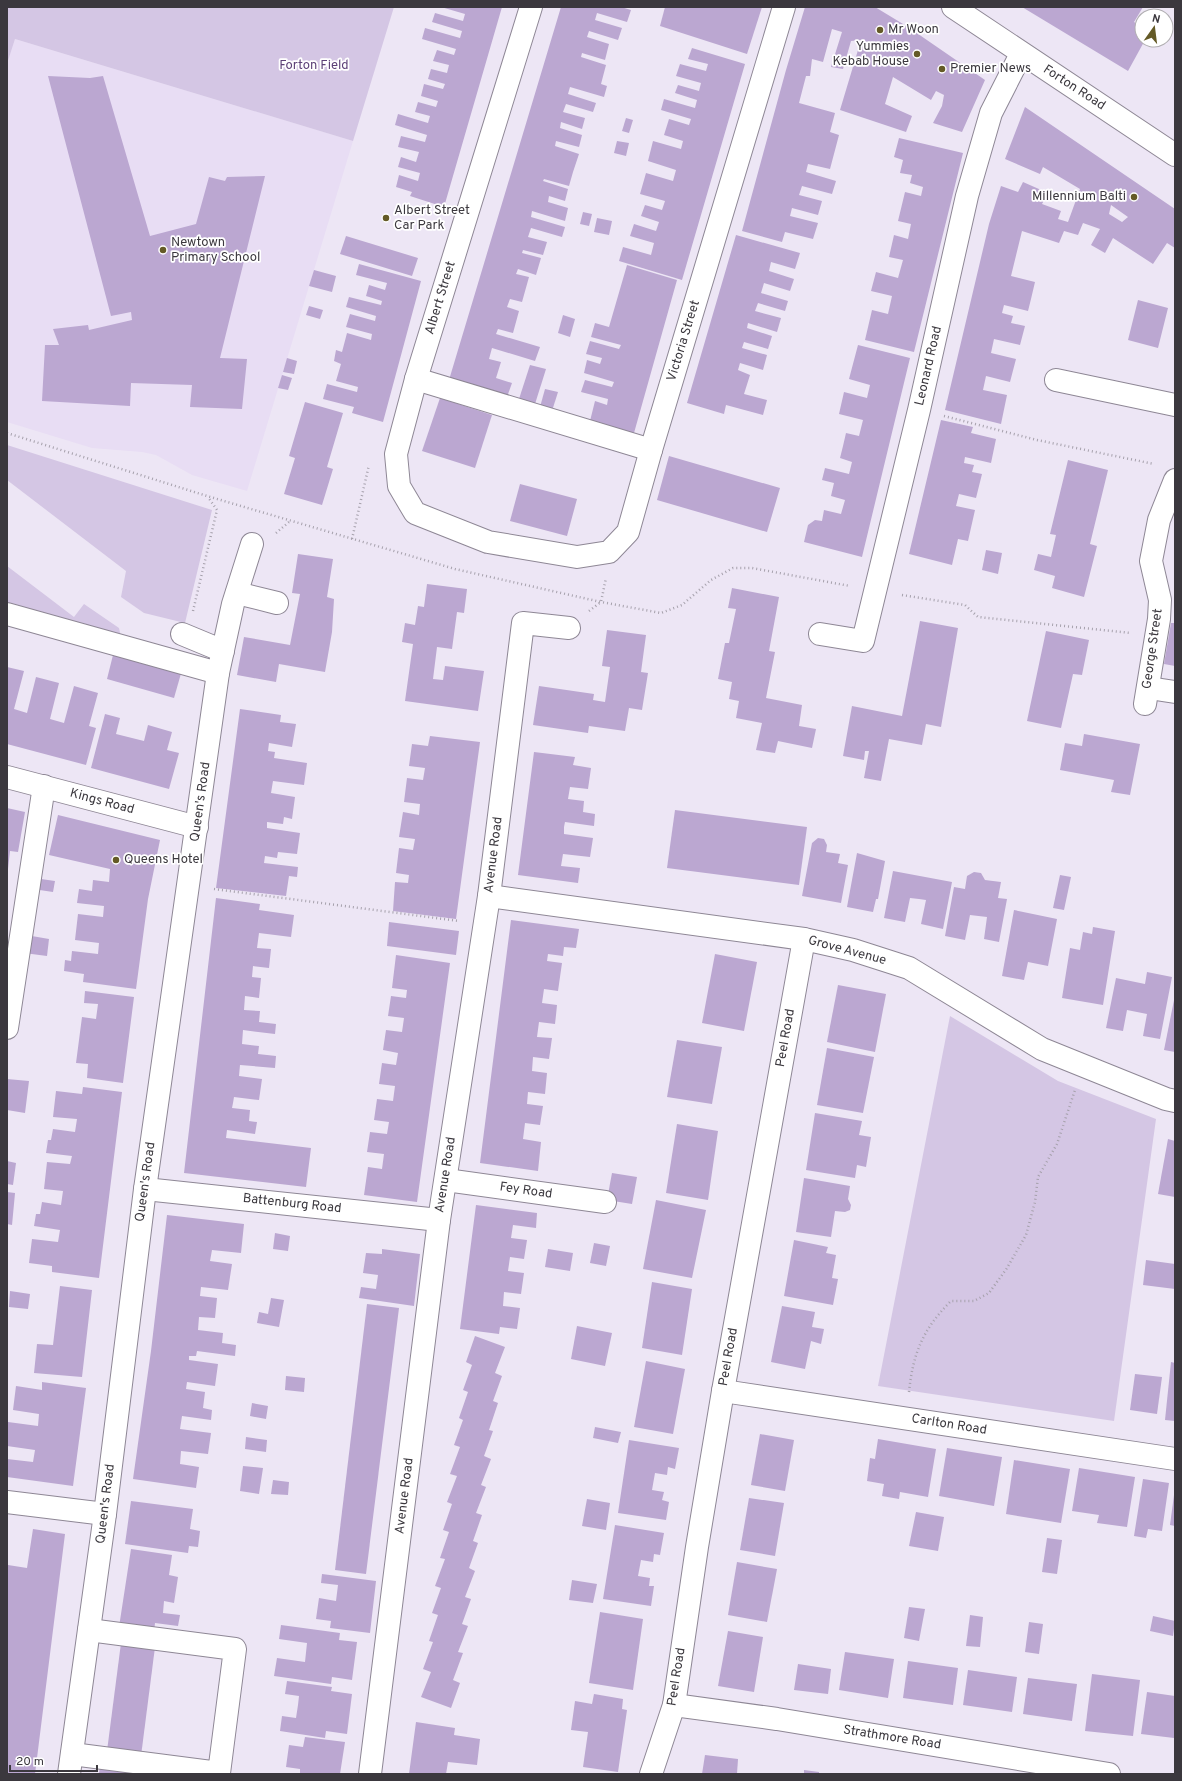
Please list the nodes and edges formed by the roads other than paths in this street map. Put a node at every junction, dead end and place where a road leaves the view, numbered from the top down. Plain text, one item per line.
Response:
1 (531, 7) edge
2 (784, 7) edge
3 (953, 7) edge
4 (1021, 54) junction
5 (1175, 155) edge
6 (416, 379) junction
7 (1056, 380) dead end
8 (1175, 405) edge
9 (651, 450) junction
10 (1167, 473) edge
11 (488, 542) joint
12 (252, 544) dead end
13 (236, 593) junction
14 (277, 603) dead end
15 (7, 614) edge
16 (569, 628) road end
17 (182, 634) dead end
18 (820, 634) dead end
19 (223, 651) junction
20 (218, 673) junction
21 (1175, 692) edge
22 (7, 777) edge
23 (44, 786) junction
24 (197, 827) junction
25 (489, 896) junction
26 (804, 939) junction
27 (7, 1028) edge
28 (1175, 1101) edge
29 (446, 1180) junction
30 (145, 1188) junction
31 (605, 1202) dead end
32 (439, 1220) junction
33 (723, 1391) junction
34 (1175, 1459) edge
35 (7, 1502) edge
36 (104, 1514) junction
37 (89, 1630) junction
38 (674, 1705) junction
39 (70, 1764) edge
40 (370, 1774) edge
41 (650, 1774) edge
42 (1109, 1774) edge

1 - 6 street, Albert Street
2 - 9 street, Victoria Street
3 - 4 street, Forton Road
4 - 5 street, Forton Road
4 - 18 street, Leonard Road
6 - 9 street
6 - 11 street, Albert Street
7 - 8 street
9 - 11 street, Victoria Street
10 - 21 street, George Street
12 - 13 street, Queen's Road
13 - 14 street
13 - 19 street, Queen's Road
15 - 20 street
16 - 25 street, Avenue Road
17 - 19 street
19 - 20 street, Queen's Road
20 - 24 street, Queen's Road
22 - 23 street, Kings Road
23 - 24 street, Kings Road
23 - 27 street
24 - 30 street, Queen's Road
25 - 26 street, Grove Avenue
25 - 29 street, Avenue Road
26 - 28 street, Grove Avenue
26 - 33 street, Peel Road
29 - 31 street, Fey Road
29 - 32 street, Avenue Road
30 - 32 street, Battenburg Road
30 - 36 street, Queen's Road
32 - 40 street, Avenue Road
33 - 34 street, Carlton Road
33 - 38 street, Peel Road
35 - 36 street
36 - 37 street, Queen's Road
37 - 39 street, Queen's Road
37 - 39 street
38 - 41 street, Peel Road
38 - 42 street, Strathmore Road

